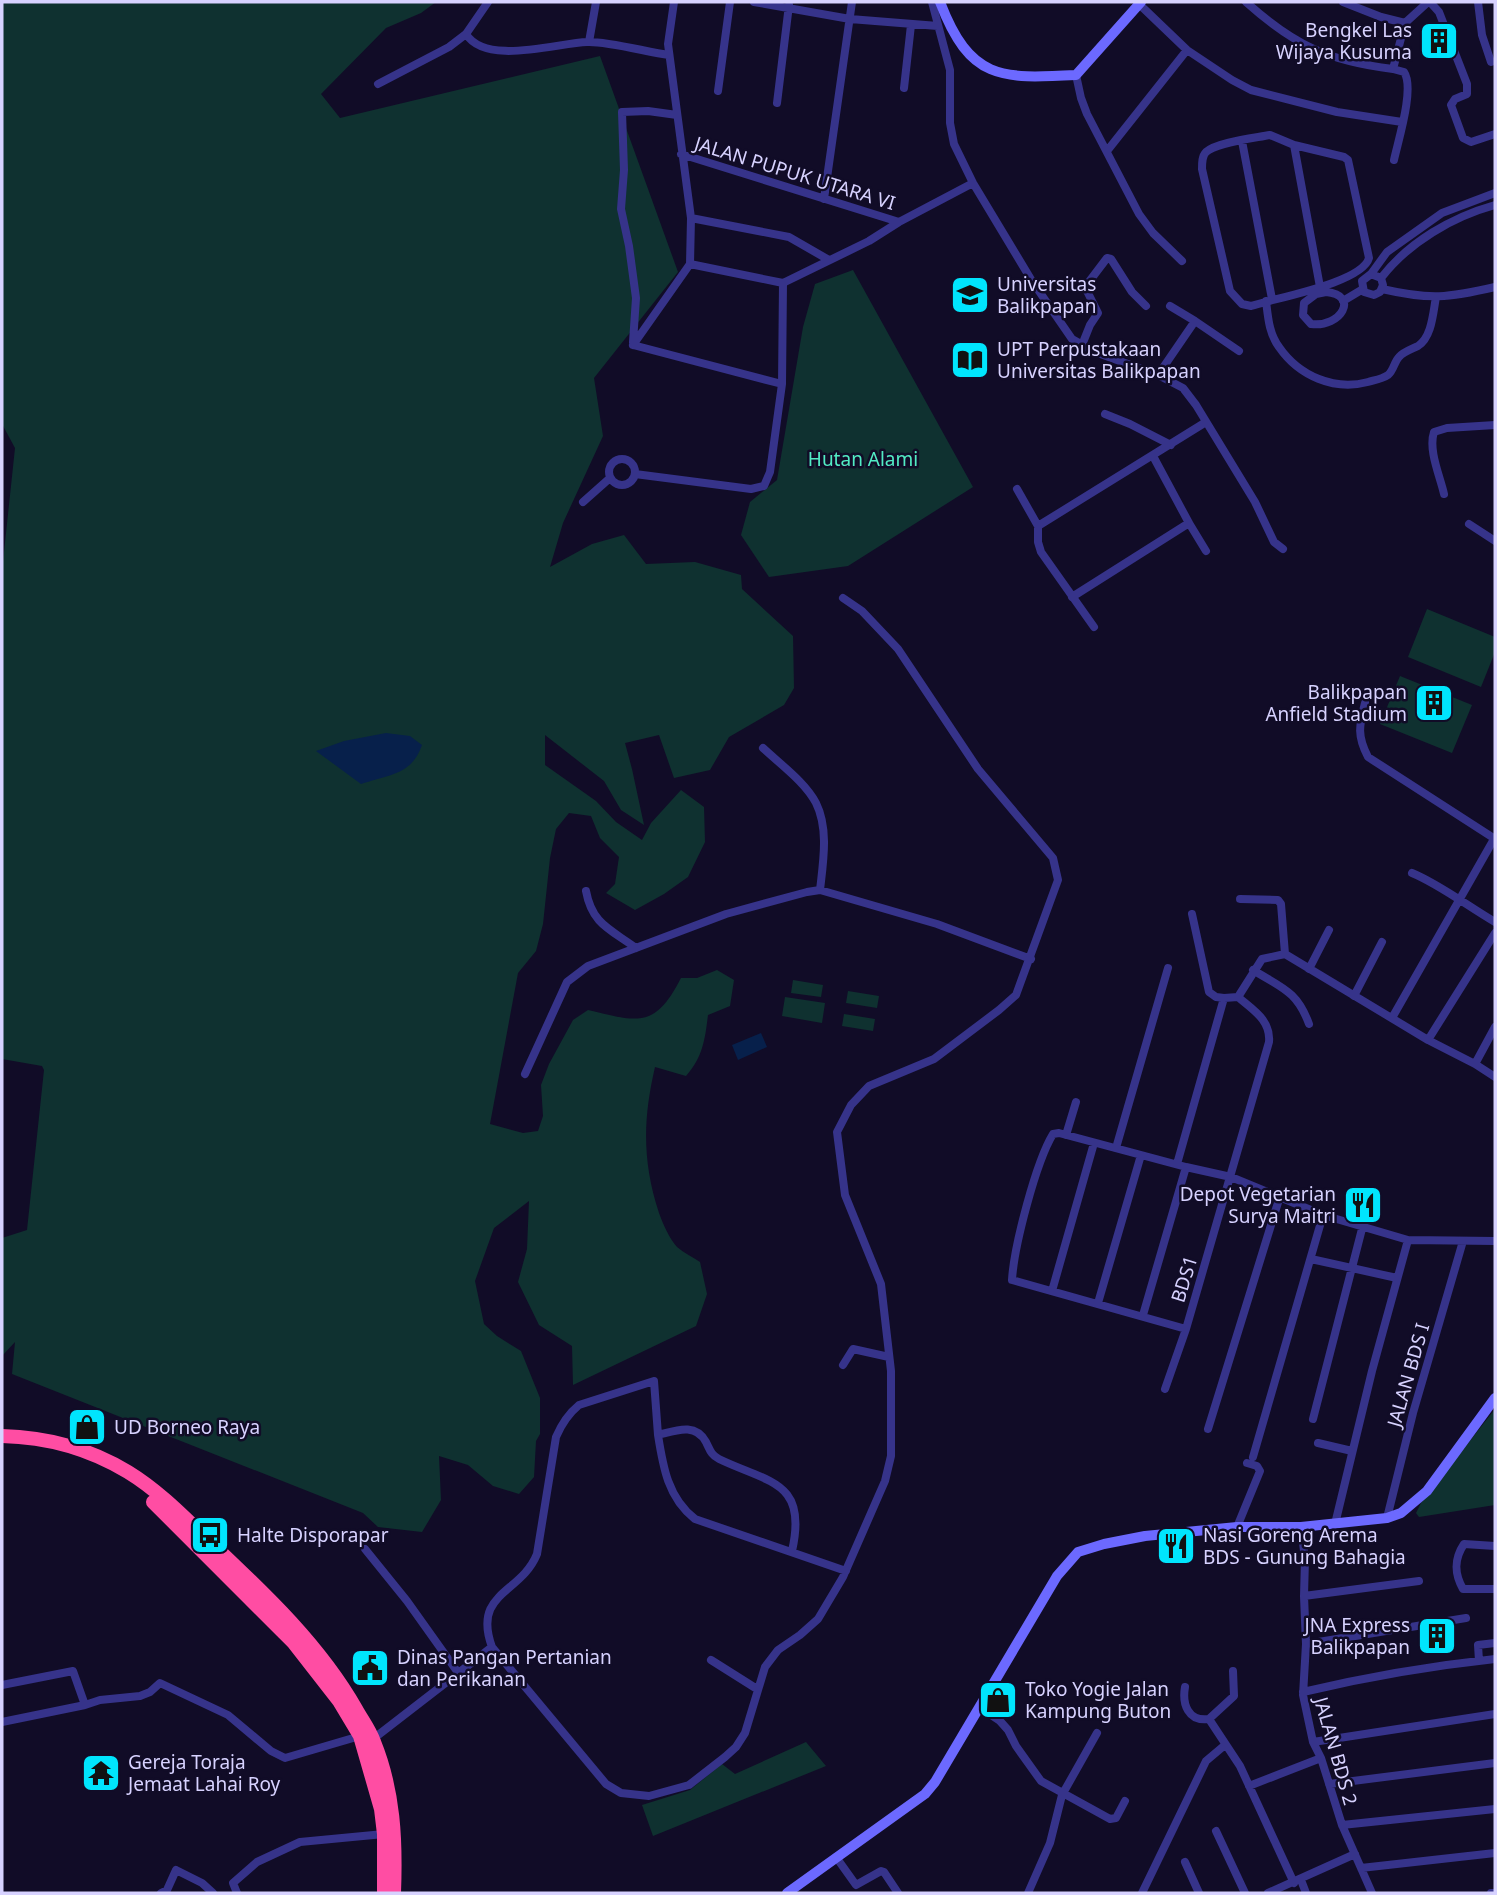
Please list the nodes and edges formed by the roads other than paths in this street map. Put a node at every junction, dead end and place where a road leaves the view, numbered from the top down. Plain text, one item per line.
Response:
1 (488, 2) edge
2 (596, 2) edge
3 (674, 2) edge
4 (730, 2) edge
5 (754, 2) edge
6 (852, 2) edge
7 (932, 2) edge
8 (940, 2) edge
9 (1246, 2) edge
10 (1343, 2) edge
11 (1429, 2) edge
12 (1478, 2) edge
13 (1140, 3) edge
14 (789, 4) edge
15 (850, 19) junction
16 (1405, 23) junction
17 (911, 24) junction
18 (938, 26) junction
19 (466, 34) junction
20 (589, 42) junction
21 (1187, 50) junction
22 (669, 55) junction
23 (1491, 62) dead end
24 (1393, 69) junction
25 (1076, 75) junction
26 (378, 84) dead end
27 (904, 88) dead end
28 (718, 91) dead end
29 (777, 103) dead end
30 (677, 115) junction
31 (1402, 122) junction
32 (1495, 135) edge
33 (1242, 141) junction
34 (1294, 145) junction
35 (1107, 151) junction
36 (681, 153) junction
37 (1394, 160) dead end
38 (972, 183) junction
39 (1495, 193) edge
40 (824, 199) junction
41 (1495, 205) edge
42 (691, 218) junction
43 (899, 222) junction
44 (829, 260) junction
45 (1182, 261) dead end
46 (690, 264) junction
47 (1371, 274) junction
48 (1381, 278) junction
49 (783, 283) junction
50 (1320, 287) junction
51 (1495, 287) edge
52 (1363, 289) junction
53 (1382, 289) junction
54 (1436, 297) junction
55 (1269, 300) junction
56 (1342, 300) junction
57 (1146, 306) dead end
58 (1170, 306) dead end
59 (1195, 321) junction
60 (633, 345) junction
61 (1082, 345) junction
62 (1239, 351) dead end
63 (1158, 376) junction
64 (782, 384) junction
65 (1105, 414) dead end
66 (1206, 422) junction
67 (1495, 425) edge
68 (1171, 446) junction
69 (1153, 456) junction
70 (635, 474) junction
71 (610, 478) junction
72 (1017, 489) dead end
73 (1444, 494) dead end
74 (583, 502) dead end
75 (1189, 523) junction
76 (1469, 524) dead end
77 (1038, 526) junction
78 (1495, 541) edge
79 (1283, 548) dead end
80 (1206, 551) dead end
81 (1072, 597) junction
82 (843, 598) dead end
83 (1094, 627) dead end
84 (1365, 703) dead end
85 (763, 748) dead end
86 (1495, 839) edge
87 (1412, 873) dead end
88 (820, 890) junction
89 (586, 891) dead end
90 (1240, 899) dead end
91 (1459, 902) junction
92 (1192, 914) dead end
93 (1495, 922) edge
94 (1329, 930) dead end
95 (1495, 933) edge
96 (1382, 942) dead end
97 (636, 948) junction
98 (1285, 954) junction
99 (1031, 959) junction
100 (1168, 968) dead end
101 (1309, 969) junction
102 (1253, 970) junction
103 (1354, 996) junction
104 (1238, 997) junction
105 (1224, 998) junction
106 (1392, 1018) junction
107 (1310, 1024) dead end
108 (1495, 1027) edge
109 (1428, 1040) junction
110 (1475, 1064) junction
111 (525, 1074) dead end
112 (1495, 1077) edge
113 (1076, 1102) dead end
114 (1066, 1135) junction
115 (1094, 1143) junction
116 (1116, 1148) junction
117 (1141, 1155) junction
118 (1177, 1164) junction
119 (1186, 1167) junction
120 (1231, 1177) junction
121 (1280, 1196) junction
122 (1323, 1215) junction
123 (1363, 1225) junction
124 (1408, 1240) junction
125 (1464, 1241) junction
126 (1495, 1241) edge
127 (1311, 1259) junction
128 (1352, 1269) junction
129 (1397, 1278) junction
130 (1052, 1291) junction
131 (1098, 1303) junction
132 (1143, 1315) junction
133 (1186, 1329) junction
134 (889, 1357) junction
135 (843, 1365) dead end
136 (1165, 1389) dead end
137 (1495, 1398) edge
138 (1313, 1419) dead end
139 (1208, 1429) dead end
140 (658, 1435) junction
141 (2, 1436) edge
142 (1318, 1443) dead end
143 (2, 1444) edge
144 (1352, 1451) junction
145 (1387, 1518) junction
146 (1335, 1524) junction
147 (1237, 1527) junction
148 (1301, 1527) junction
149 (1495, 1546) edge
150 (365, 1549) dead end
151 (792, 1551) junction
152 (846, 1571) junction
153 (1419, 1581) dead end
154 (1495, 1589) edge
155 (1304, 1596) junction
156 (1466, 1618) dead end
157 (1306, 1643) junction
158 (1495, 1643) edge
159 (492, 1647) junction
160 (1495, 1659) edge
161 (711, 1660) dead end
162 (1479, 1661) junction
163 (1233, 1671) dead end
164 (458, 1674) junction
165 (2, 1685) edge
166 (1185, 1687) dead end
167 (757, 1689) junction
168 (1303, 1692) junction
169 (85, 1705) junction
170 (979, 1707) junction
171 (1495, 1714) edge
172 (1209, 1719) junction
173 (2, 1722) edge
174 (1097, 1733) dead end
175 (367, 1738) junction
176 (1313, 1742) junction
177 (1225, 1745) junction
178 (1321, 1758) junction
179 (1495, 1763) edge
180 (1329, 1784) junction
181 (1249, 1786) junction
182 (1063, 1794) junction
183 (1125, 1801) dead end
184 (1495, 1809) edge
185 (1342, 1825) junction
186 (1216, 1831) dead end
187 (384, 1834) junction
188 (1495, 1853) edge
189 (1355, 1854) junction
190 (836, 1857) junction
191 (1185, 1862) dead end
192 (1361, 1868) junction
193 (1297, 1881) junction
194 (161, 1893) edge
195 (213, 1893) edge
196 (237, 1893) edge
197 (384, 1893) edge
198 (394, 1893) edge
199 (787, 1893) edge
200 (898, 1893) edge
201 (1028, 1893) edge
202 (1142, 1893) edge
203 (1199, 1893) edge
204 (1245, 1893) edge
205 (1268, 1893) edge
206 (1306, 1893) edge
207 (1372, 1893) edge

1 - 19 street
2 - 20 street
3 - 22 street
4 - 28 street
5 - 14 street
6 - 15 street
7 - 18 street
8 - 25 street
9 - 24 street
10 - 16 street
11 - 16 street
11 - 32 street
12 - 23 street
13 - 21 street
13 - 25 street
14 - 15 street
14 - 29 street
15 - 17 street
15 - 40 street
16 - 24 street
17 - 18 street
17 - 27 street
18 - 38 street
19 - 20 street
19 - 26 street
20 - 22 street
21 - 31 street
21 - 35 street
22 - 30 street
24 - 31 street
25 - 35 street
30 - 36 street
30 - 60 street
31 - 37 street
33 - 34 street
33 - 55 street
33 - 55 street
34 - 50 street
34 - 50 street
35 - 45 street
36 - 40 street, JALAN PUPUK UTARA VI
36 - 42 street
38 - 43 street
38 - 61 street
39 - 47 street
40 - 43 street, JALAN PUPUK UTARA VI
41 - 48 street
42 - 44 street
42 - 46 street
43 - 44 street
44 - 49 street
46 - 49 street
46 - 60 street
47 - 48 street
47 - 52 street
48 - 53 street
49 - 64 street
50 - 55 street
51 - 54 street
52 - 53 street
52 - 56 street
53 - 54 street
54 - 55 street
56 - 56 street
57 - 61 street
58 - 59 street
59 - 62 street
59 - 63 street
60 - 64 street
61 - 63 street
63 - 66 street
64 - 70 street
65 - 68 street
66 - 68 street
66 - 79 street
67 - 73 street
68 - 69 street
69 - 75 street
69 - 77 street
70 - 71 street
70 - 71 street
71 - 74 street
72 - 77 street
75 - 80 street
75 - 81 street
76 - 78 street
77 - 81 street
81 - 83 street
82 - 99 street
84 - 86 street
85 - 88 street
86 - 91 street
87 - 91 street
88 - 97 street
88 - 99 street
89 - 97 street
90 - 98 street
91 - 93 street
91 - 106 street
92 - 105 street
94 - 101 street
95 - 109 street
96 - 103 street
97 - 111 street
98 - 101 street
98 - 102 street
99 - 134 street
100 - 116 street
101 - 103 street
102 - 104 street
102 - 107 street
103 - 106 street
104 - 105 street
104 - 120 street, BDS1
105 - 118 street
106 - 109 street
108 - 110 street
109 - 110 street
110 - 112 street
113 - 114 street
114 - 115 street
114 - 130 street
115 - 116 street
115 - 130 street
116 - 117 street
117 - 118 street
117 - 131 street
118 - 119 street
119 - 120 street
119 - 132 street
120 - 121 street
120 - 133 street, BDS1
121 - 122 street
121 - 139 street
122 - 123 street
122 - 127 street
123 - 124 street
123 - 128 street
124 - 125 street
124 - 129 street
125 - 126 street
125 - 145 street, JALAN BDS I
127 - 128 street
127 - 147 street
128 - 129 street
128 - 138 street
129 - 144 street
130 - 131 street
131 - 132 street
132 - 133 street
133 - 136 street, BDS1
134 - 135 street
134 - 152 street
137 - 145 street
140 - 151 street
140 - 151 street
140 - 159 street
141 - 175 highway
142 - 144 street
143 - 175 highway
144 - 146 street
145 - 146 street
146 - 148 street
147 - 148 street
147 - 170 street
148 - 155 street, JALAN BDS 2
149 - 154 street
150 - 164 street
151 - 152 street
152 - 167 street
153 - 155 street
155 - 157 street, JALAN BDS 2
156 - 157 street
157 - 168 street, JALAN BDS 2
158 - 162 street
159 - 164 street
159 - 167 street
160 - 162 street
161 - 167 street
162 - 168 street
163 - 172 street
164 - 175 street
165 - 169 street
166 - 172 street
168 - 176 street, JALAN BDS 2
169 - 173 street
169 - 175 street
170 - 182 street
170 - 190 street
171 - 176 street
172 - 177 street
174 - 182 street
175 - 187 highway
175 - 198 highway
176 - 178 street, JALAN BDS 2
177 - 181 street
177 - 202 street
178 - 180 street, JALAN BDS 2
178 - 181 street
179 - 180 street
180 - 185 street, JALAN BDS 2
181 - 193 street
182 - 183 street
182 - 201 street
184 - 185 street
185 - 189 street, JALAN BDS 2
186 - 204 street
187 - 196 street
187 - 197 highway
188 - 192 street
189 - 192 street, JALAN BDS 2
189 - 193 street
190 - 199 street
190 - 200 street
191 - 203 street
192 - 207 street, JALAN BDS 2
193 - 205 street
193 - 206 street
194 - 195 street

